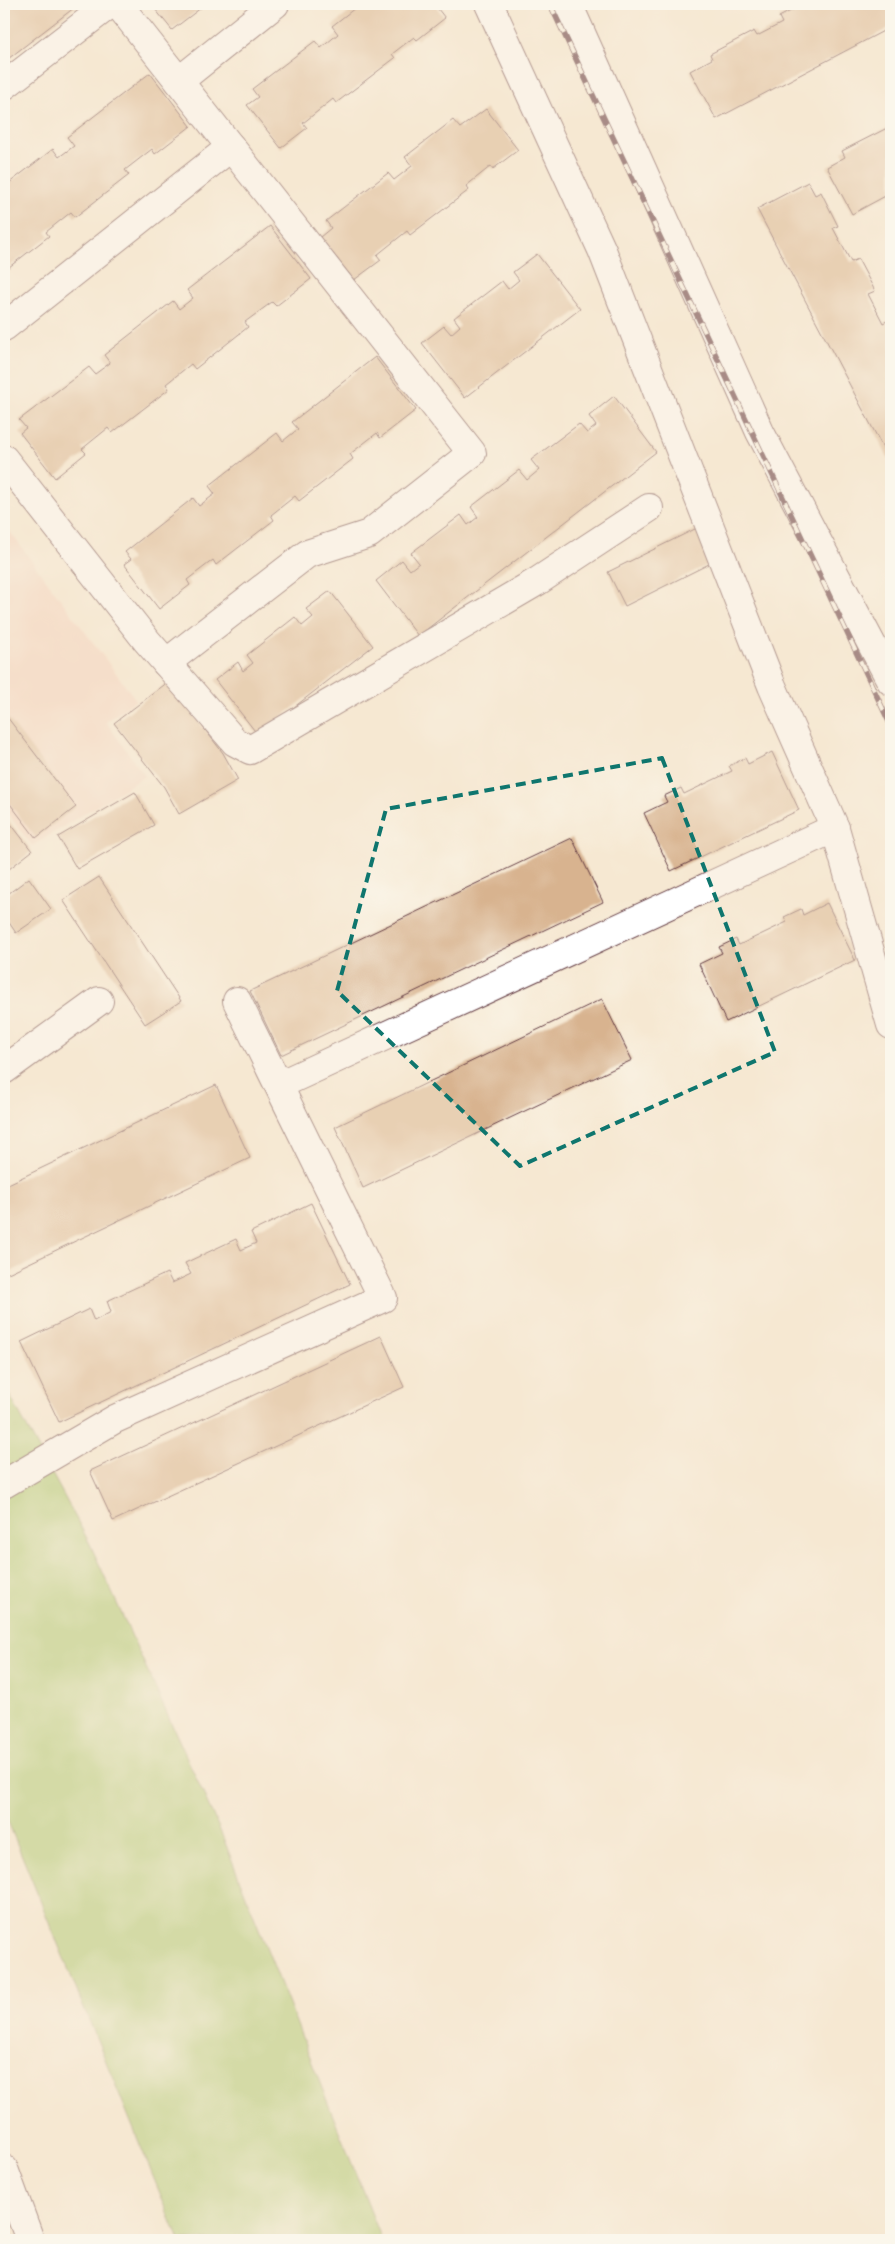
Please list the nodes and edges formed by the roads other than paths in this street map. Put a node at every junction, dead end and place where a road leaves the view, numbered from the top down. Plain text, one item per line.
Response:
1 (110, 4) edge
2 (118, 4) edge
3 (275, 4) edge
4 (490, 4) edge
5 (568, 4) edge
6 (179, 81) junction
7 (4, 86) edge
8 (231, 147) junction
9 (4, 327) edge
10 (4, 459) edge
11 (649, 508) dead end
12 (166, 663) junction
13 (891, 681) edge
14 (835, 828) junction
15 (99, 1001) dead end
16 (237, 1001) dead end
17 (891, 1025) edge
18 (4, 1070) edge
19 (279, 1085) junction
20 (4, 1484) edge
21 (4, 2169) edge
22 (30, 2240) edge

1 - 7 street
2 - 6 street
3 - 6 street
4 - 14 street
5 - 13 street
6 - 8 street
8 - 9 street
8 - 12 street
10 - 12 street
11 - 12 street
14 - 17 street
14 - 19 street
15 - 18 street
16 - 19 street
19 - 20 street
21 - 22 street

